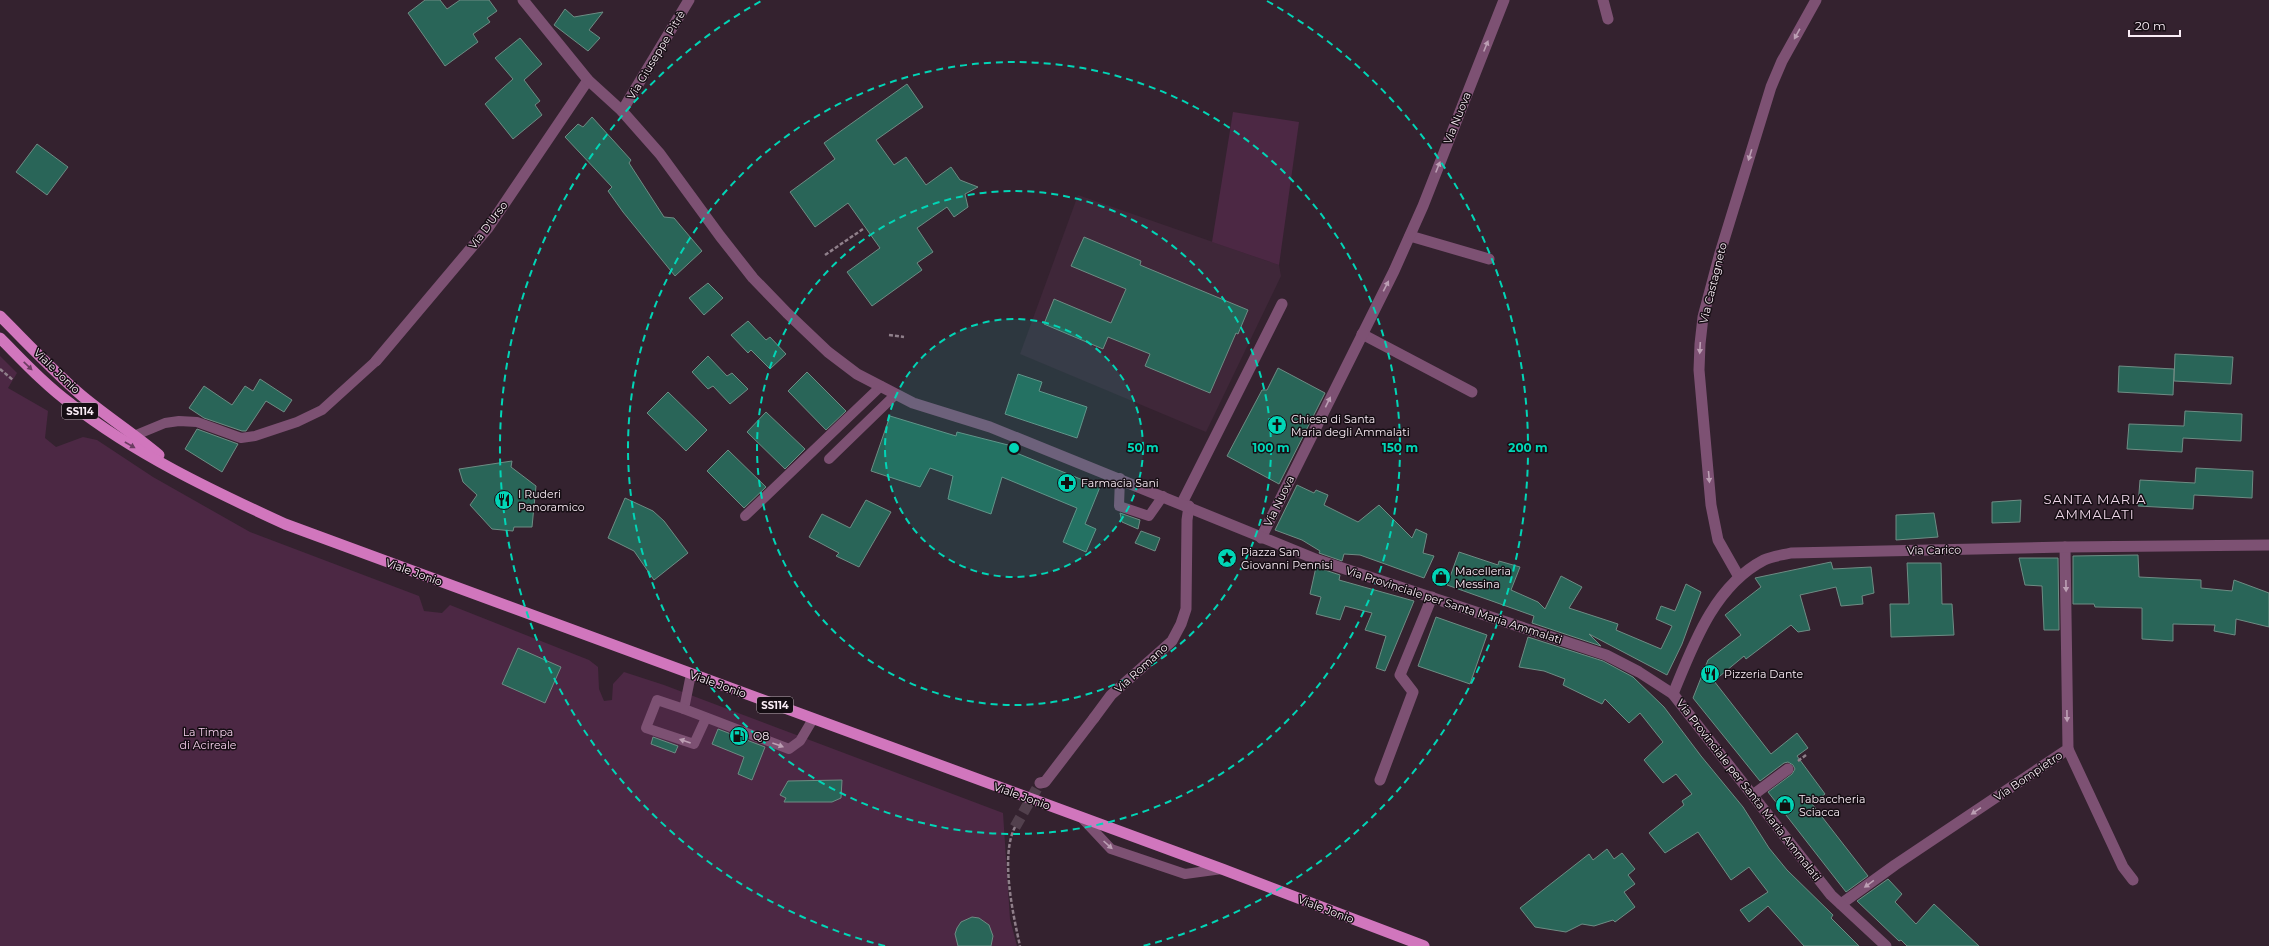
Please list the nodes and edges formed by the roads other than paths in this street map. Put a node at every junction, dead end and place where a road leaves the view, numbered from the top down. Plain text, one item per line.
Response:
1 (689, 0) edge
2 (1504, 0) edge
3 (1603, 0) edge
4 (1816, 0) edge
5 (528, 2) edge
6 (1608, 19) dead end
7 (588, 80) junction
8 (622, 111) junction
9 (1410, 236) junction
10 (1488, 259) dead end
11 (1282, 304) dead end
12 (0, 316) edge
13 (1362, 334) junction
14 (0, 338) edge
15 (376, 361) joint
16 (881, 386) junction
17 (1472, 392) dead end
18 (896, 394) junction
19 (136, 435) junction
20 (829, 459) dead end
21 (173, 468) junction
22 (1120, 478) junction
23 (1163, 496) junction
24 (1186, 505) junction
25 (745, 516) dead end
26 (1261, 538) junction
27 (2269, 545) edge
28 (2065, 547) junction
29 (1739, 577) junction
30 (1432, 597) junction
31 (691, 674) junction
32 (1673, 694) junction
33 (684, 710) junction
34 (706, 718) junction
35 (813, 719) junction
36 (2068, 749) junction
37 (1788, 769) dead end
38 (1380, 780) dead end
39 (1040, 784) tunnel mouth
40 (1754, 795) junction
41 (1081, 817) junction
42 (1222, 870) junction
43 (2133, 880) dead end
44 (1841, 904) junction
45 (1382, 930) junction
46 (1424, 946) edge
47 (1428, 946) edge
48 (1886, 946) edge

1 - 8 street, Via Giuseppe Pitrè
9 -> 2 street, Via Nuova
3 - 6 street
4 -> 29 street, Via Castagneto
5 - 7 street, Via Provinciale per Santa Maria Ammalati
7 - 8 street, Via Provinciale per Santa Maria Ammalati
7 - 15 street, Via D'Urso
8 - 16 street, Via Provinciale per Santa Maria Ammalati
9 - 10 street
13 -> 9 street, Via Nuova
11 - 24 street
12 - 19 main road, Viale Jonio / SS114
13 - 17 street
26 -> 13 street, Via Nuova
14 -> 21 main road, Viale Jonio / SS114
15 - 19 lane
16 - 18 street, Via Provinciale per Santa Maria Ammalati
16 - 25 lane
18 - 20 lane
18 - 22 street, Via Provinciale per Santa Maria Ammalati
19 - 21 main road, Viale Jonio / SS114
21 - 31 main road, Viale Jonio / SS114
22 - 23 street, Via Provinciale per Santa Maria Ammalati
22 - 23 lane
23 - 24 street, Via Provinciale per Santa Maria Ammalati
24 - 26 street, Via Provinciale per Santa Maria Ammalati
24 - 39 street, Via Romano
26 - 30 street, Via Provinciale per Santa Maria Ammalati
27 - 28 street, Via Carico
28 - 29 street, Via Carico
28 -> 36 street, Via Bompietro
29 - 32 street, Via Carico
30 - 32 street, Via Provinciale per Santa Maria Ammalati
30 - 38 street
31 - 33 lane
31 - 35 main road, Viale Jonio / SS114
32 - 40 street, Via Provinciale per Santa Maria Ammalati
33 - 34 lane
34 -> 33 lane
34 -> 35 lane
35 - 41 main road, Viale Jonio / SS114
36 - 43 street
36 -> 44 street, Via Bompietro
37 - 40 street
40 - 44 street, Via Provinciale per Santa Maria Ammalati
41 - 42 main road, Viale Jonio / SS114
41 -> 42 lane
42 - 45 main road, Viale Jonio / SS114
44 - 48 street, Via Provinciale per Santa Maria Ammalati
45 - 46 main road, Viale Jonio / SS114
45 - 47 main road, Viale Jonio / SS114

